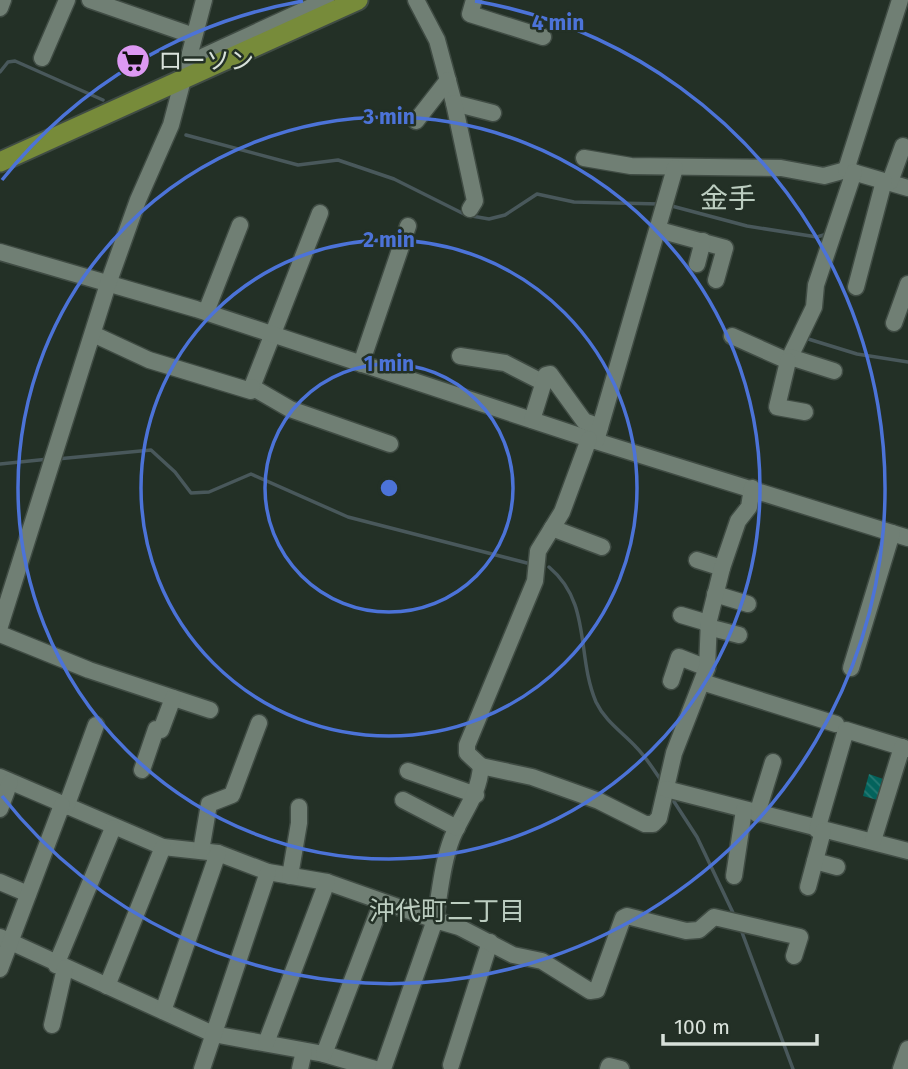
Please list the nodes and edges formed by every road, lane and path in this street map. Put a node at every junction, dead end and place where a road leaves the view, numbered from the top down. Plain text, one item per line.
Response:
1 (3, 0) edge
2 (67, 0) edge
3 (90, 0) edge
4 (204, 0) edge
5 (326, 0) edge
6 (358, 0) edge
7 (416, 0) edge
8 (474, 0) edge
9 (900, 0) edge
10 (0, 8) edge
11 (194, 36) junction
12 (543, 37) dead end
13 (42, 58) dead end
14 (185, 71) junction
15 (448, 80) junction
16 (454, 103) junction
17 (493, 113) dead end
18 (416, 121) dead end
19 (903, 146) dead end
20 (584, 158) dead end
21 (0, 162) edge
22 (675, 168) junction
23 (850, 171) junction
24 (887, 182) junction
25 (908, 188) edge
26 (470, 209) dead end
27 (320, 213) dead end
28 (240, 225) dead end
29 (408, 226) dead end
30 (659, 230) junction
31 (703, 242) junction
32 (0, 252) edge
33 (697, 264) dead end
34 (716, 280) dead end
35 (108, 284) junction
36 (908, 284) edge
37 (856, 287) dead end
38 (206, 312) junction
39 (894, 323) dead end
40 (93, 334) junction
41 (272, 334) junction
42 (732, 336) dead end
43 (460, 356) dead end
44 (789, 359) junction
45 (361, 363) junction
46 (834, 371) dead end
47 (544, 383) junction
48 (252, 387) junction
49 (805, 412) dead end
50 (532, 420) junction
51 (595, 436) junction
52 (390, 444) dead end
53 (752, 488) junction
54 (552, 528) junction
55 (892, 533) junction
56 (908, 538) edge
57 (602, 547) dead end
58 (697, 560) dead end
59 (722, 568) junction
60 (715, 594) junction
61 (4, 599) edge
62 (748, 604) dead end
63 (681, 615) dead end
64 (708, 625) junction
65 (0, 626) edge
66 (0, 634) edge
67 (739, 635) dead end
68 (851, 668) dead end
69 (705, 675) junction
70 (671, 681) dead end
71 (173, 698) junction
72 (210, 710) dead end
73 (259, 723) dead end
74 (836, 724) dead end
75 (96, 725) dead end
76 (905, 748) edge
77 (773, 762) dead end
78 (481, 766) junction
79 (142, 770) dead end
80 (408, 771) dead end
81 (5, 780) edge
82 (666, 789) junction
83 (476, 794) junction
84 (403, 800) dead end
85 (64, 806) junction
86 (299, 807) dead end
87 (0, 809) edge
88 (751, 812) junction
89 (113, 828) junction
90 (457, 828) junction
91 (820, 831) junction
92 (873, 841) junction
93 (163, 847) junction
94 (201, 852) junction
95 (908, 852) edge
96 (218, 853) junction
97 (815, 862) junction
98 (837, 867) dead end
99 (268, 872) junction
100 (290, 876) junction
101 (734, 876) dead end
102 (0, 882) edge
103 (327, 882) junction
104 (808, 887) dead end
105 (28, 894) junction
106 (382, 902) junction
107 (435, 920) junction
108 (5, 939) edge
109 (490, 942) junction
110 (794, 956) dead end
111 (61, 967) junction
112 (0, 969) edge
113 (107, 986) junction
114 (163, 1011) junction
115 (52, 1025) dead end
116 (212, 1034) junction
117 (266, 1043) junction
118 (908, 1049) edge
119 (304, 1051) junction
120 (324, 1054) junction
121 (451, 1065) dead end
122 (202, 1069) edge
123 (300, 1069) edge
124 (375, 1069) edge
125 (383, 1069) edge
126 (901, 1069) edge

1 - 10 street
2 - 13 street
3 - 11 street
4 - 11 street
5 - 14 street
6 - 14 main road
7 - 15 street
8 - 12 street
9 - 23 street
11 - 14 street
14 - 21 main road
14 - 35 street
15 - 16 street
15 - 18 street
16 - 17 street
16 - 26 street
19 - 24 street
20 - 22 street
22 - 23 street
22 - 30 street
23 - 24 street
23 - 44 street
24 - 25 street
24 - 37 street
27 - 41 street
28 - 38 street
29 - 45 street
30 - 31 street
30 - 51 street
31 - 33 street
31 - 34 street
32 - 35 street
35 - 38 street
35 - 40 street
36 - 39 street
38 - 41 street
40 - 48 street
40 - 61 street
41 - 45 street
41 - 48 street
42 - 44 street
43 - 47 street
44 - 46 street
44 - 49 street
45 - 50 street
47 - 50 street
47 - 51 street
48 - 52 street
50 - 51 street
51 - 53 street
51 - 54 street
53 - 55 street
53 - 59 street
54 - 57 street
54 - 78 street
55 - 56 street
55 - 68 street
58 - 59 street
59 - 60 street
60 - 62 street
60 - 64 street
61 - 65 street
63 - 64 street
64 - 67 street
64 - 69 street
66 - 71 street
69 - 70 street
69 - 74 street
69 - 82 street
71 - 72 street
71 - 79 street
73 - 94 street
75 - 85 street
76 - 91 street
76 - 92 street
77 - 88 street
78 - 82 street
78 - 83 street
80 - 83 street
81 - 85 street
81 - 87 street
82 - 88 street
83 - 90 street
84 - 90 street
85 - 89 street
85 - 105 street
86 - 100 street
88 - 91 street
88 - 101 street
89 - 93 street
89 - 111 street
90 - 107 street
91 - 92 street
91 - 97 street
92 - 95 street
93 - 94 street
93 - 113 street
94 - 96 street
96 - 99 street
96 - 114 street
97 - 98 street
97 - 104 street
99 - 100 street
99 - 116 street
100 - 103 street
102 - 105 street
103 - 106 street
103 - 117 street
105 - 108 street
106 - 107 street
106 - 120 street
107 - 109 street
107 - 125 street
108 - 111 street
108 - 112 street
109 - 110 street
109 - 121 street
111 - 113 street
111 - 115 street
113 - 114 street
114 - 116 street
116 - 117 street
116 - 122 street
117 - 119 street
118 - 126 street
119 - 120 street
119 - 123 street
120 - 124 street

